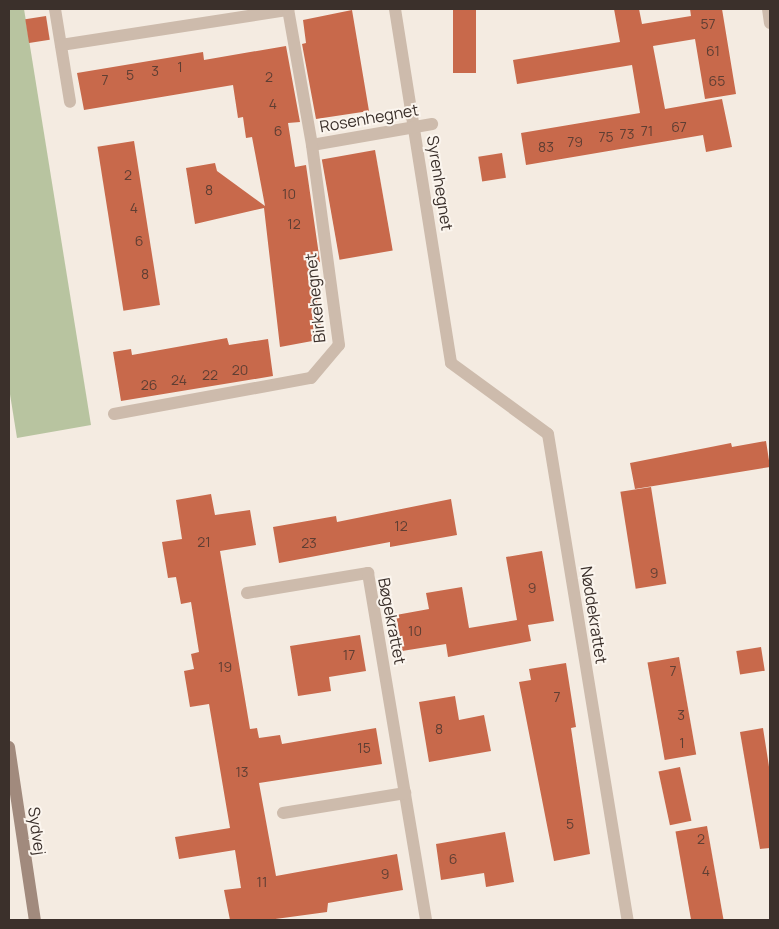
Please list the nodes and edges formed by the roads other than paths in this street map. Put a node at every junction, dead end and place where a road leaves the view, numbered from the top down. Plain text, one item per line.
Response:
1 (55, 9) edge
2 (395, 9) edge
3 (768, 9) edge
4 (288, 10) edge
5 (770, 23) edge
6 (61, 46) junction
7 (70, 102) dead end
8 (432, 124) dead end
9 (414, 127) junction
10 (312, 145) junction
11 (451, 363) joint
12 (114, 414) dead end
13 (247, 594) dead end
14 (9, 747) edge
15 (405, 793) junction
16 (283, 813) dead end
17 (35, 920) edge
18 (426, 920) edge
19 (628, 920) edge

1 - 6 street
2 - 9 street, Syrenhegnet
3 - 5 street
4 - 6 street
4 - 10 street, Birkehegnet
6 - 7 street
8 - 9 street, Rosenhegnet
9 - 10 street, Rosenhegnet
9 - 11 street, Syrenhegnet
10 - 12 street, Birkehegnet
11 - 19 street, Nøddekrattet
13 - 15 street, Bøgekrattet
14 - 17 main road, Sydvej
15 - 16 street
15 - 18 street, Bøgekrattet

